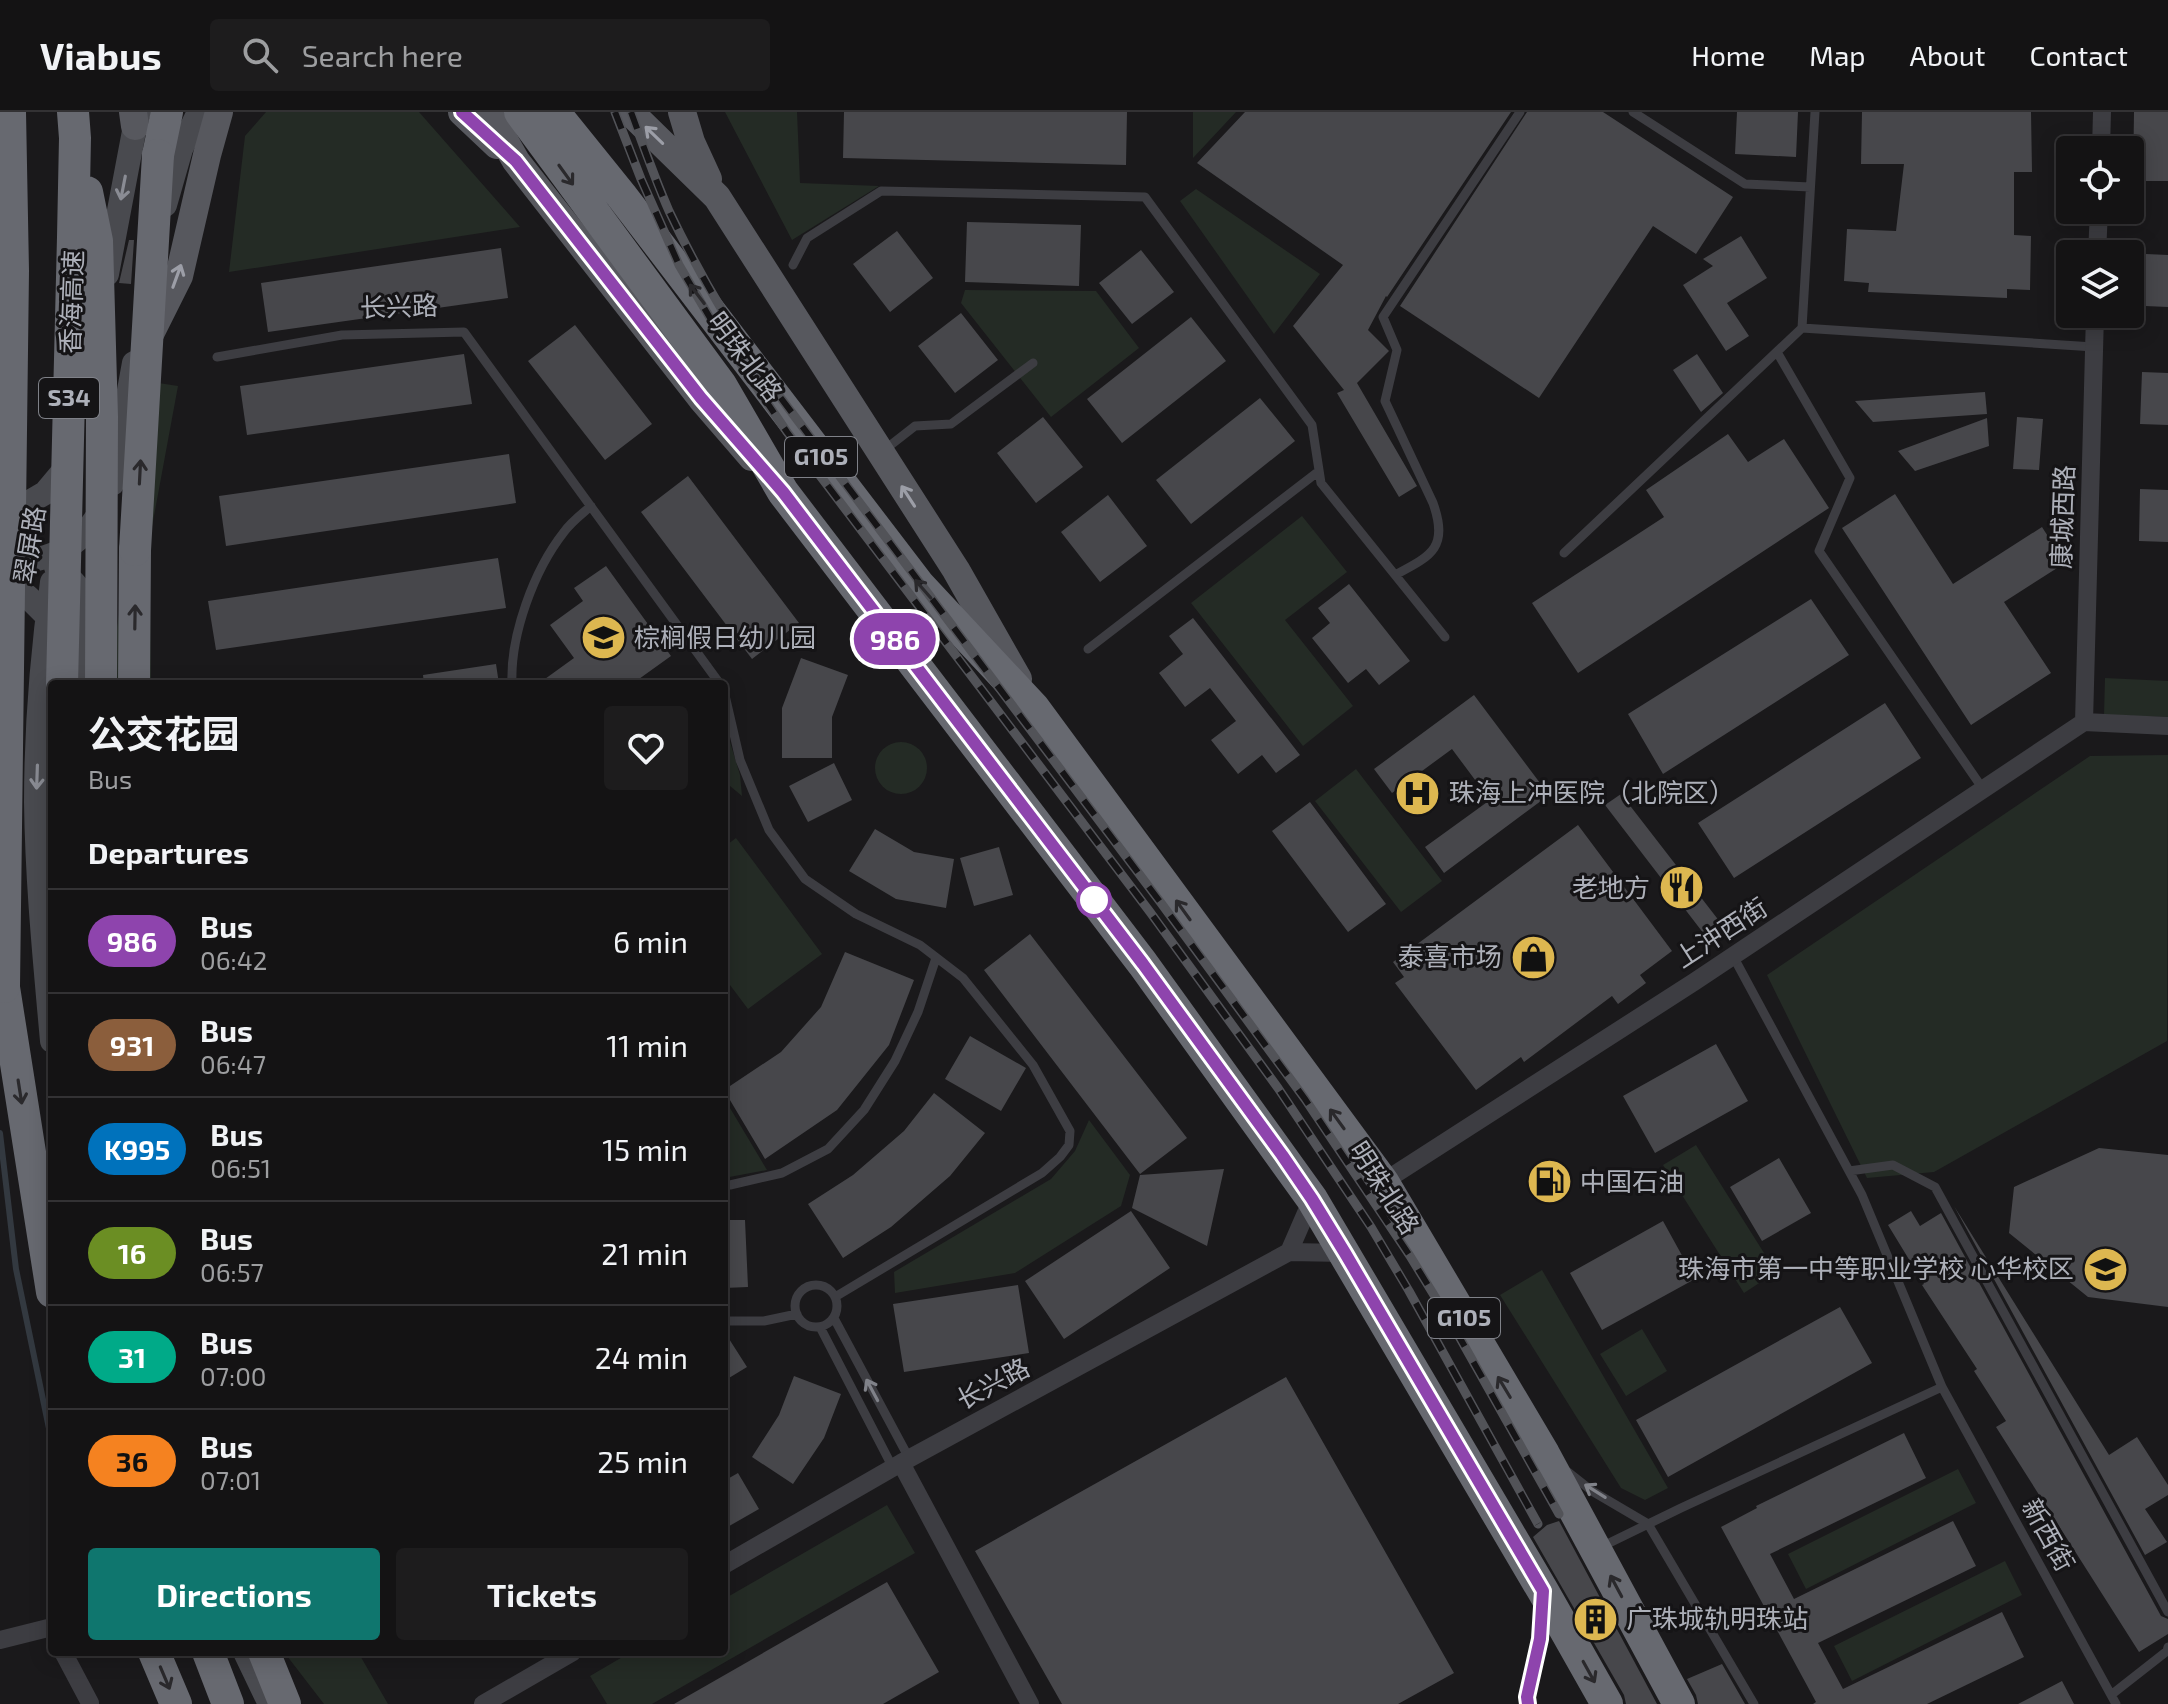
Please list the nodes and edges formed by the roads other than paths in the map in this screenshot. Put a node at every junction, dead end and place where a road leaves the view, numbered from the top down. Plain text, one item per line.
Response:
1 (10, 112) edge
2 (167, 112) edge
3 (462, 112) edge
4 (488, 112) edge
5 (520, 112) edge
6 (554, 112) edge
7 (630, 112) edge
8 (682, 112) edge
9 (1520, 112) edge
10 (1633, 112) edge
11 (1815, 112) edge
12 (2102, 112) edge
13 (215, 113) edge
14 (136, 117) edge
15 (74, 125) edge
16 (2101, 136) edge
17 (516, 161) junction
18 (1810, 187) junction
19 (717, 197) junction
20 (793, 265) dead end
21 (1802, 328) junction
22 (2095, 328) edge
23 (2094, 347) junction
24 (1777, 352) junction
25 (217, 357) dead end
26 (1033, 363) dead end
27 (132, 371) joint
28 (880, 453) junction
29 (72, 460) junction
30 (1319, 471) junction
31 (111, 492) junction
32 (783, 492) junction
33 (591, 506) junction
34 (0, 519) edge
35 (0, 546) edge
36 (1564, 553) dead end
37 (51, 560) junction
38 (0, 564) edge
39 (0, 574) edge
40 (1395, 575) junction
41 (90, 612) junction
42 (47, 616) junction
43 (1445, 637) dead end
44 (1088, 649) dead end
45 (62, 680) edge
46 (84, 680) edge
47 (101, 680) edge
48 (134, 680) edge
49 (512, 680) edge
50 (717, 680) edge
51 (1034, 708) junction
52 (728, 718) edge
53 (2084, 722) junction
54 (2168, 726) edge
55 (1983, 789) junction
56 (1733, 956) junction
57 (936, 958) junction
58 (2, 974) edge
59 (48, 995) edge
60 (1849, 1171) junction
61 (1383, 1182) junction
62 (728, 1184) edge
63 (1312, 1199) junction
64 (1289, 1252) junction
65 (1345, 1253) junction
66 (48, 1267) edge
67 (835, 1297) junction
68 (797, 1314) junction
69 (834, 1318) junction
70 (728, 1321) edge
71 (820, 1327) junction
72 (1942, 1387) junction
73 (1544, 1454) junction
74 (901, 1463) junction
75 (1648, 1524) junction
76 (1596, 1550) junction
77 (728, 1563) edge
78 (1543, 1591) junction
79 (2168, 1612) edge
80 (48, 1628) edge
81 (0, 1640) edge
82 (2168, 1647) edge
83 (65, 1656) edge
84 (156, 1656) edge
85 (200, 1656) edge
86 (210, 1656) edge
87 (247, 1656) edge
88 (266, 1656) edge
89 (566, 1656) edge
90 (2113, 1699) edge
91 (1530, 1702) edge
92 (90, 1703) edge
93 (176, 1704) edge
94 (219, 1704) edge
95 (228, 1704) edge
96 (270, 1704) edge
97 (285, 1704) edge
98 (483, 1704) edge
99 (1030, 1704) edge
100 (1607, 1704) edge
101 (1679, 1704) edge
102 (1754, 1704) edge

1 - 58 highway, S34, bridge
48 -> 2 highway, bridge
3 - 17 main road
4 - 17 main road, 明珠北路 / G105
5 -> 32 highway, 明珠北路 / G105
51 -> 6 highway, 明珠北路 / G105
19 -> 7 main road, 明珠北路 / G105
8 - 19 main road
9 - 40 lane
10 - 18 lane
11 - 18 lane
12 - 16 street
27 -> 13 main road
14 -> 29 main road, 翠屏路
15 - 45 highway, 香海高速 / S34, bridge
15 - 47 highway, bridge
17 - 32 main road, 明珠北路 / G105
18 - 21 lane
19 - 28 main road, 明珠北路 / G105
20 - 30 lane
21 - 23 lane
21 - 24 lane
22 - 23 street, 康城西路
23 - 53 street, 康城西路
24 - 36 lane
24 - 55 lane
25 - 33 lane, 长兴路
26 - 28 lane
27 - 31 main road
51 -> 28 main road, 明珠北路 / G105
29 - 34 main road
29 - 37 main road, 翠屏路
30 - 40 lane
30 - 44 lane
31 - 37 main road
31 - 41 main road
32 - 63 highway, 明珠北路 / G105
33 - 49 lane
33 - 50 lane, 长兴路
35 - 37 main road
37 - 38 main road
37 - 41 main road
37 - 42 main road, 翠屏路
39 - 42 main road
40 - 43 lane
41 - 46 main road
42 -> 59 main road, 翠屏路
61 -> 51 highway, 明珠北路 / G105
52 - 57 lane
53 - 54 street
53 - 55 street, 上沖西街
55 - 56 street, 上沖西街
56 - 60 lane, 新西街
56 - 61 street, 上沖西街
57 - 62 lane
57 - 67 lane
58 -> 66 highway, S34
60 - 72 lane, 新西街
60 - 79 lane
73 -> 61 highway, 明珠北路 / G105
63 - 64 street
63 - 65 highway, 明珠北路 / G105
64 - 65 street, 长兴路
64 - 74 street, 长兴路
65 - 78 highway, 明珠北路 / G105
67 - 68 lane
67 - 69 lane
68 - 70 lane
68 - 71 lane
69 - 71 lane
74 -> 69 lane
71 - 74 lane
72 - 75 lane
72 - 90 lane, 新西街
75 -> 73 lane
73 - 76 highway, 明珠北路 / G105
74 - 77 street, 长兴路
74 - 99 street
75 - 76 lane
75 - 102 lane
101 -> 76 highway, 明珠北路 / G105
78 - 91 lane
78 -> 100 highway, 明珠北路 / G105
80 - 81 street
82 - 90 lane
83 - 92 street
84 -> 93 highway
85 - 94 main road
86 - 95 highway
87 - 96 main road
88 - 97 highway
89 - 98 street

